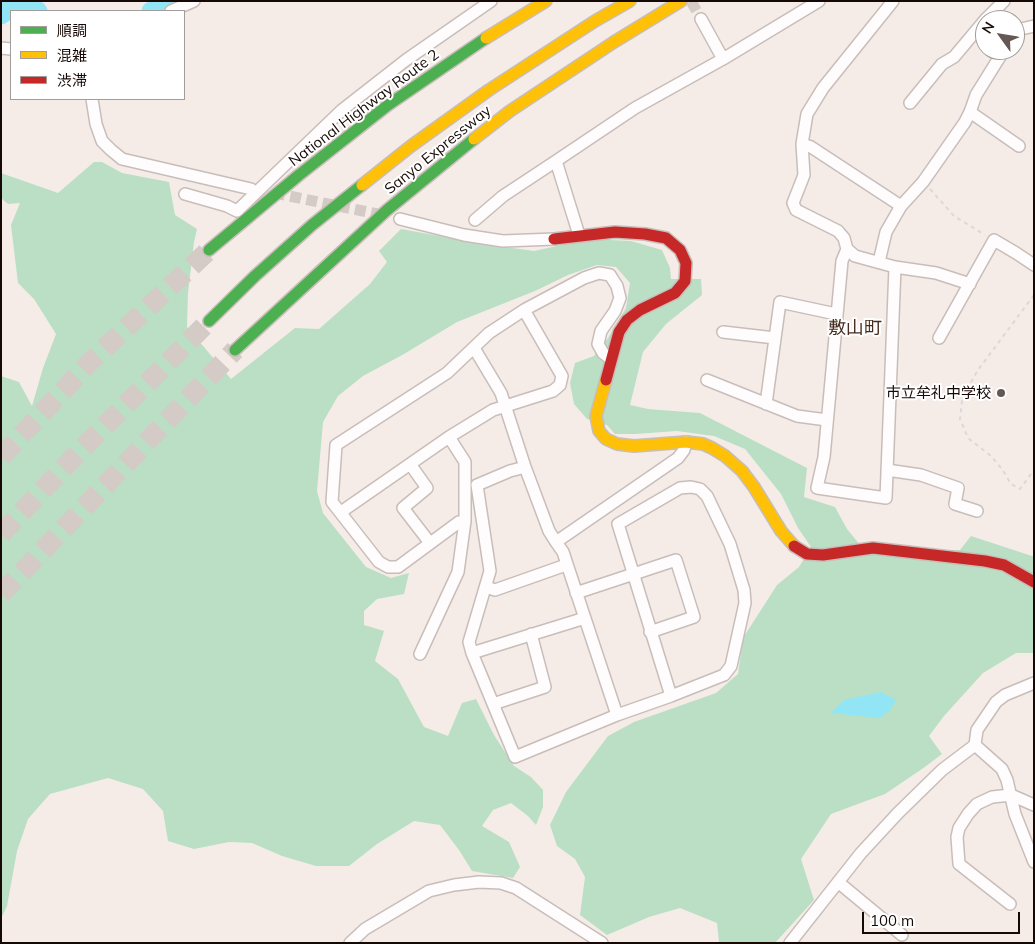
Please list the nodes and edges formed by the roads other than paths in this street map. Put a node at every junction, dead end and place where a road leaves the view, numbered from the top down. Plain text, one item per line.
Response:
1 (194, 1) edge
2 (491, 1) edge
3 (546, 1) edge
4 (630, 1) edge
5 (681, 1) edge
6 (819, 1) edge
7 (894, 1) edge
8 (1004, 1) edge
9 (173, 10) edge
10 (995, 10) edge
11 (701, 19) tunnel mouth
12 (975, 32) edge
13 (723, 59) junction
14 (998, 60) edge
15 (92, 100) edge
16 (910, 104) dead end
17 (970, 112) junction
18 (802, 144) junction
19 (1019, 146) dead end
20 (556, 161) junction
21 (251, 189) dead end
22 (185, 194) dead end
23 (901, 206) junction
24 (400, 219) dead end
25 (476, 220) dead end
26 (579, 235) junction
27 (554, 239) joint
28 (847, 249) junction
29 (209, 250) tunnel mouth
30 (879, 262) junction
31 (1034, 265) edge
32 (895, 267) junction
33 (970, 284) junction
34 (524, 310) junction
35 (836, 314) junction
36 (209, 321) tunnel mouth
37 (723, 332) dead end
38 (775, 338) junction
39 (939, 338) dead end
40 (474, 348) junction
41 (235, 350) tunnel mouth
42 (611, 359) junction
43 (707, 380) dead end
44 (766, 404) junction
45 (505, 406) junction
46 (827, 420) junction
47 (449, 437) junction
48 (686, 442) junction
49 (410, 464) junction
50 (525, 467) junction
51 (887, 470) junction
52 (977, 511) dead end
53 (341, 512) junction
54 (466, 521) junction
55 (430, 542) junction
56 (556, 542) junction
57 (566, 565) junction
58 (632, 574) junction
59 (1034, 582) edge
60 (486, 587) junction
61 (576, 593) junction
62 (585, 618) junction
63 (650, 632) junction
64 (531, 634) junction
65 (472, 653) junction
66 (420, 654) dead end
67 (1034, 683) edge
68 (671, 696) junction
69 (493, 704) junction
70 (617, 715) junction
71 (975, 745) junction
72 (1011, 795) junction
73 (1034, 805) edge
74 (1034, 862) edge
75 (838, 882) junction
76 (1010, 904) dead end
77 (902, 935) dead end
78 (350, 943) edge
79 (602, 943) edge
80 (790, 943) edge

1 - 9 street
2 - 22 street
3 - 29 main road, National Highway Route 2
4 - 36 main road, Sanyo Expressway
5 - 41 main road, Sanyo Expressway
6 - 13 street
7 - 18 street
8 - 10 street
11 - 13 street
12 - 16 street
13 - 20 street
14 - 17 street
15 - 21 street
17 - 19 street
17 - 23 street
18 - 23 street
18 - 28 street
20 - 25 street
20 - 26 street
23 - 30 street
24 - 27 street
26 - 27 main road
26 - 42 main road
28 - 30 street
28 - 35 street
30 - 32 street
31 - 33 street
32 - 33 street
32 - 51 street
33 - 39 street
34 - 40 street
34 - 42 street
34 - 45 street
35 - 38 street
35 - 46 street
37 - 38 street
38 - 44 street
40 - 45 street
40 - 53 street
42 - 48 main road
43 - 44 street
44 - 46 street
45 - 47 street
45 - 50 street
46 - 51 street
47 - 49 street
47 - 54 street
48 - 56 street
48 - 59 main road
49 - 53 street
49 - 55 street
50 - 56 street
50 - 60 street
51 - 52 street
53 - 55 street
54 - 55 street
54 - 66 street
56 - 57 street
57 - 60 street
57 - 61 street
58 - 61 street
58 - 63 street
58 - 63 street
58 - 68 street
60 - 65 street
61 - 62 street
62 - 64 street
62 - 70 street
63 - 68 street
64 - 65 street
64 - 69 street
65 - 69 street
67 - 71 street
68 - 70 street
69 - 70 street
71 - 72 street
71 - 75 street
72 - 73 street
72 - 74 street
72 - 76 street
75 - 77 street
75 - 80 street
78 - 79 street

